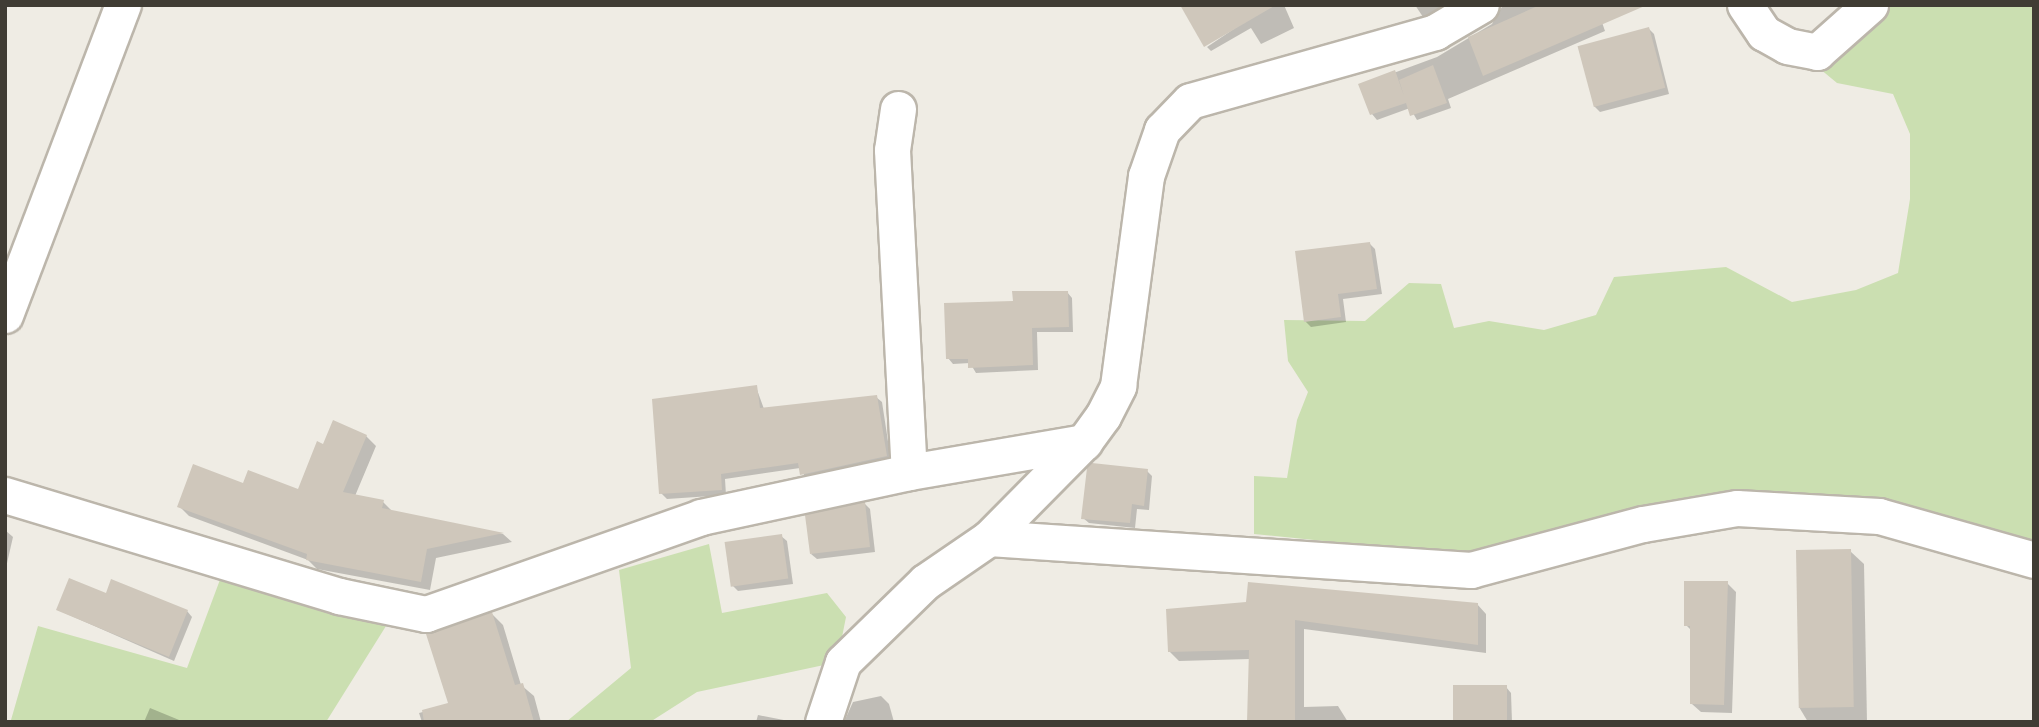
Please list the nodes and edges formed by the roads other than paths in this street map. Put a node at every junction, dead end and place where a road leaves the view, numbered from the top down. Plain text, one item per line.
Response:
1 (123, 5) edge
2 (1481, 5) edge
3 (1745, 5) edge
4 (1870, 5) edge
5 (898, 109) dead end
6 (5, 315) edge
7 (1084, 442) junction
8 (909, 472) junction
9 (5, 495) edge
10 (989, 538) junction
11 (2034, 560) edge
12 (823, 722) edge

1 - 6 street
2 - 7 street
3 - 4 street
5 - 8 street
7 - 8 street
7 - 10 street
8 - 9 street
10 - 11 street
10 - 12 street

